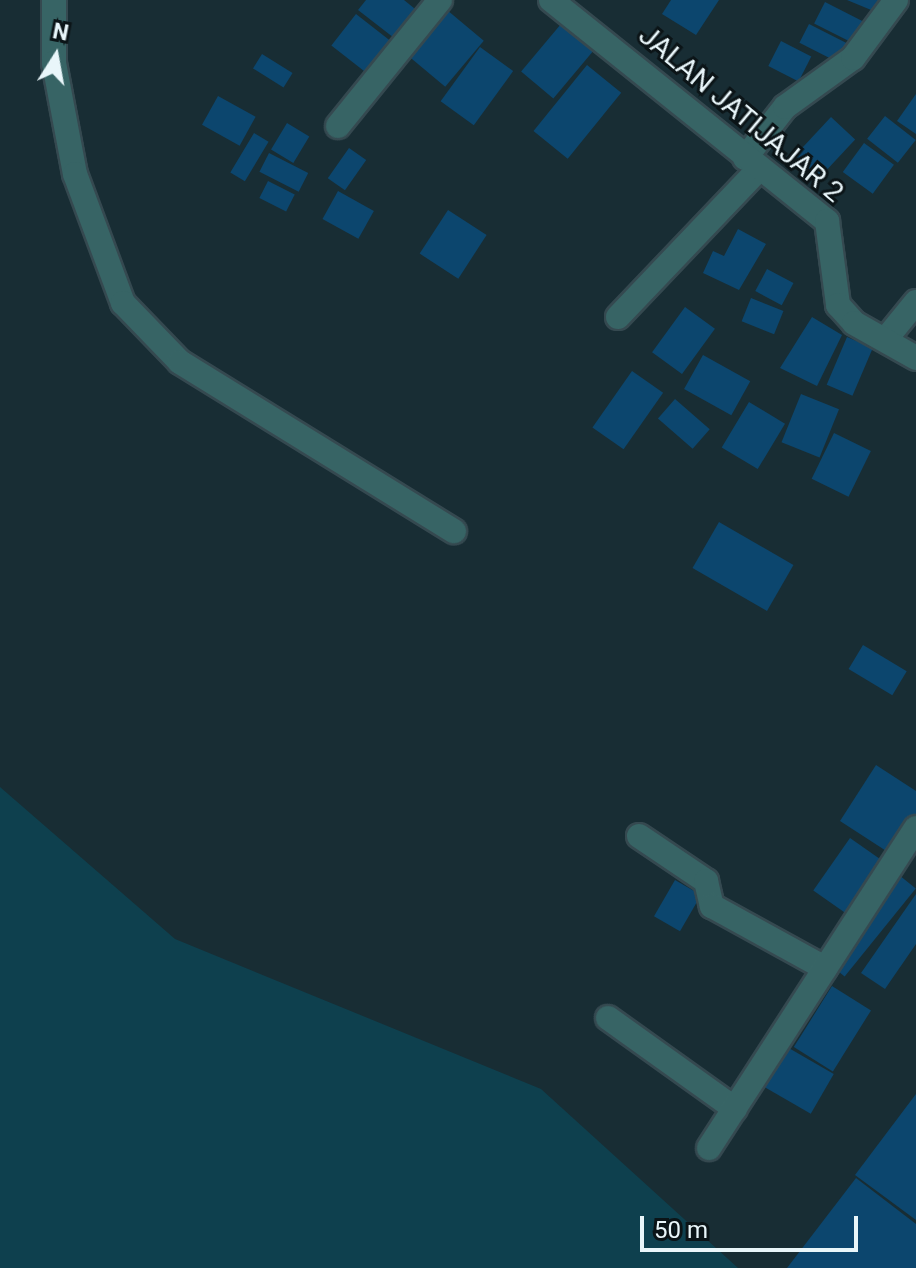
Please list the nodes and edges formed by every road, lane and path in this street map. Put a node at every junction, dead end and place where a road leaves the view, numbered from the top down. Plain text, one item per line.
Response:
1 (54, 0) edge
2 (440, 0) edge
3 (553, 0) edge
4 (896, 0) edge
5 (338, 126) dead end
6 (751, 164) junction
7 (916, 302) edge
8 (618, 317) dead end
9 (885, 340) junction
10 (916, 358) edge
11 (454, 531) dead end
12 (916, 828) edge
13 (639, 836) dead end
14 (825, 968) junction
15 (608, 1018) dead end
16 (735, 1109) junction
17 (709, 1148) dead end

1 - 11 street
2 - 5 street
3 - 6 street, JALAN JATIJAJAR 2
4 - 6 street
6 - 8 street
6 - 9 street, JALAN JATIJAJAR 2
7 - 9 street
9 - 10 street, JALAN JATIJAJAR 2
12 - 14 street
13 - 14 street
14 - 16 street
15 - 16 street
16 - 17 street

